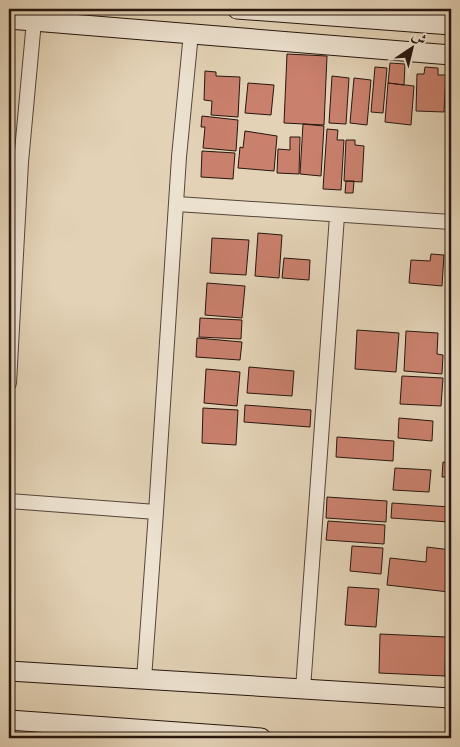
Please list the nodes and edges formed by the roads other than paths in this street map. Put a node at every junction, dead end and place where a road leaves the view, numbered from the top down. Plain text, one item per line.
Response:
1 (238, 9) edge
2 (9, 19) edge
3 (34, 21) junction
4 (451, 25) edge
5 (191, 33) junction
6 (451, 55) edge
7 (14, 184) edge
8 (177, 204) junction
9 (338, 216) junction
10 (451, 222) edge
11 (10, 342) edge
12 (9, 383) edge
13 (9, 501) edge
14 (156, 512) junction
15 (9, 671) edge
16 (144, 679) junction
17 (303, 689) junction
18 (451, 698) edge
19 (9, 720) edge
20 (190, 736) edge
21 (261, 738) edge

1 - 4 street
2 - 3 street
3 - 5 street
3 - 7 street
5 - 6 street
5 - 8 street
7 - 11 street
8 - 9 street
8 - 14 street
9 - 10 street
9 - 17 street
11 - 12 street
13 - 14 street
14 - 16 street
15 - 16 street
16 - 17 street
17 - 18 street
19 - 20 street
20 - 21 street

